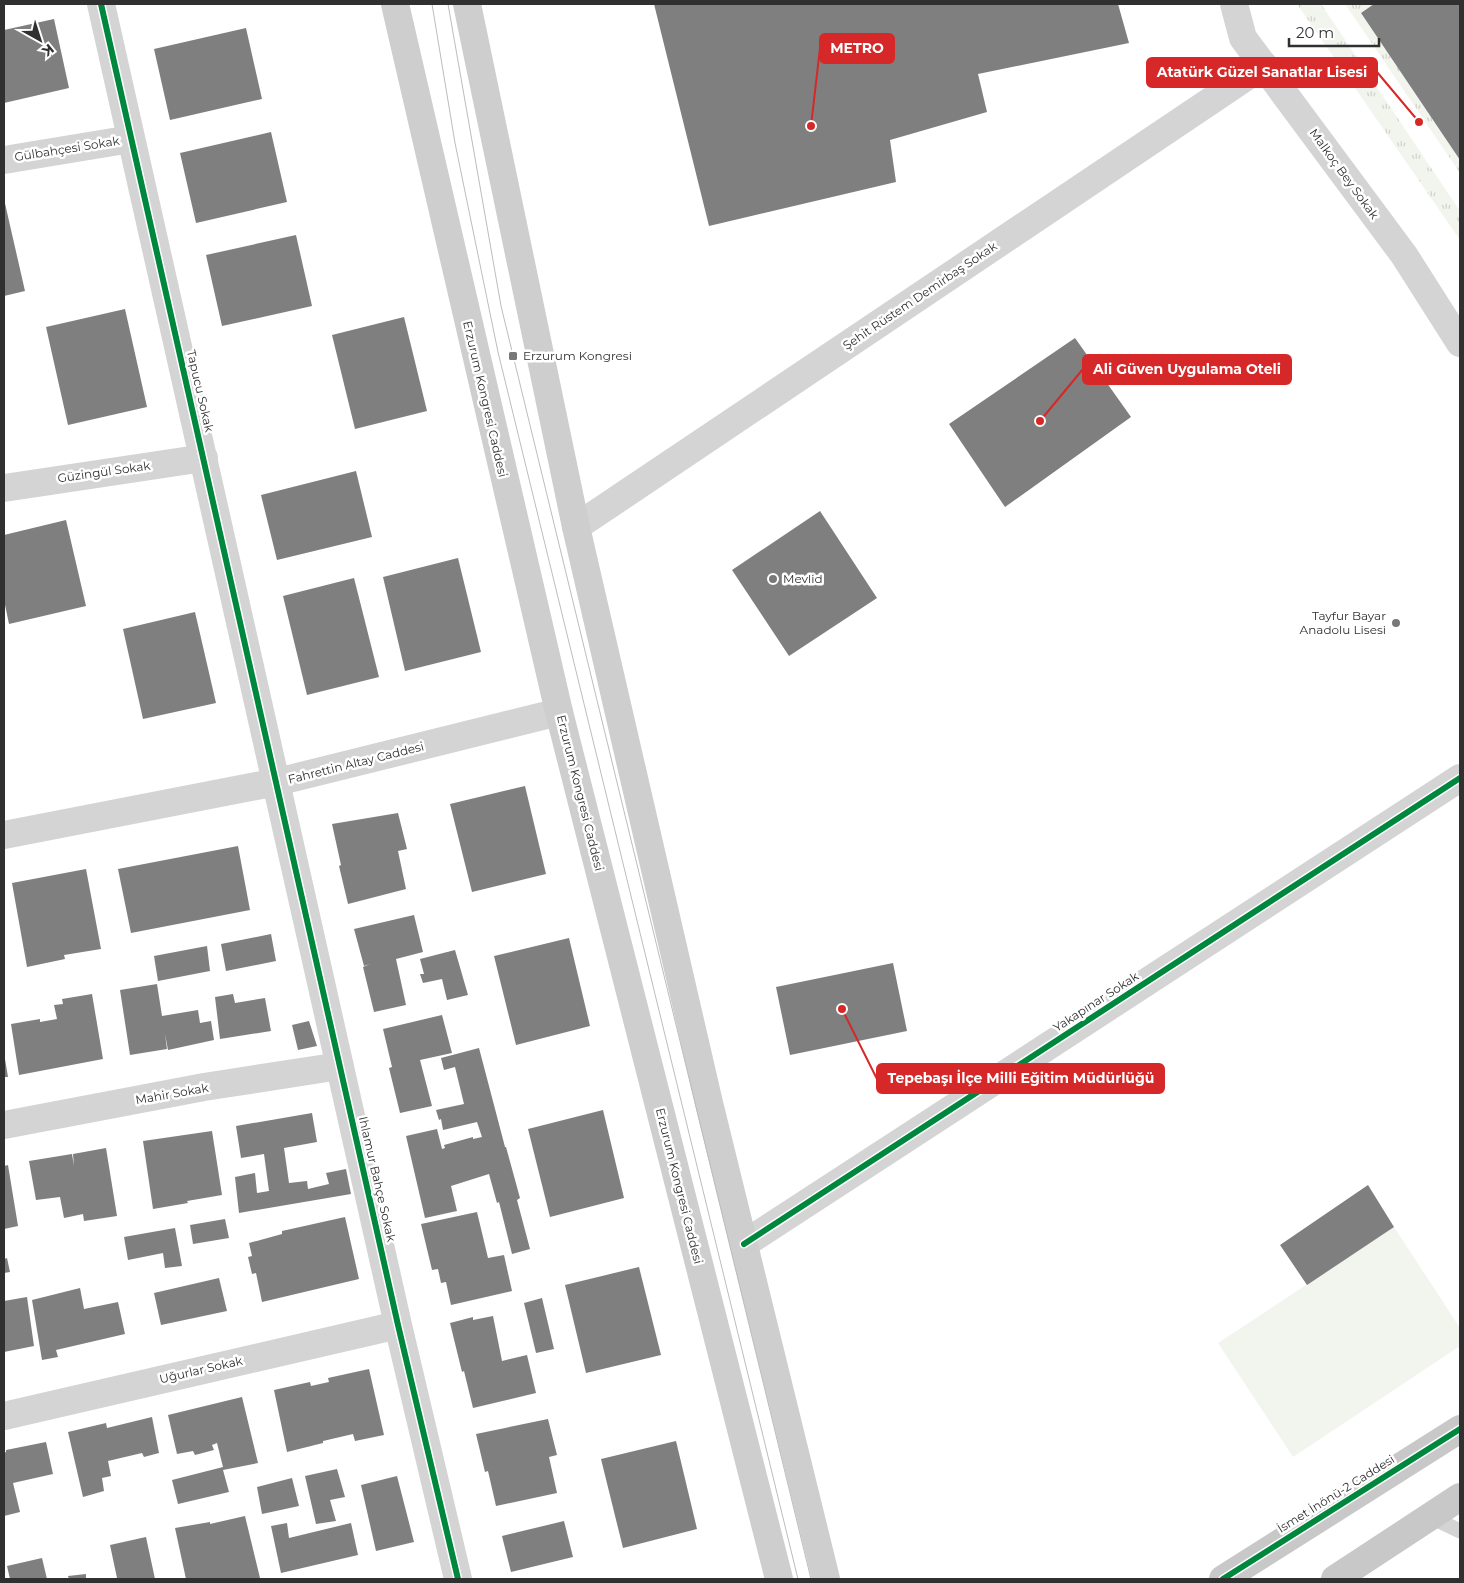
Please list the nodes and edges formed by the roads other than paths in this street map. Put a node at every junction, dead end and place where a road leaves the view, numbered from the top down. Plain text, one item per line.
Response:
1 (101, 4) edge
2 (395, 4) edge
3 (467, 4) edge
4 (1234, 4) edge
5 (1264, 64) junction
6 (131, 139) junction
7 (4, 160) edge
8 (1460, 343) edge
9 (204, 458) junction
10 (4, 488) edge
11 (576, 527) junction
12 (559, 712) junction
13 (1460, 778) edge
14 (277, 782) junction
15 (4, 835) edge
16 (340, 1066) junction
17 (4, 1125) edge
18 (744, 1244) junction
19 (398, 1325) junction
20 (4, 1416) edge
21 (1460, 1429) edge
22 (1460, 1497) edge
23 (1431, 1517) junction
24 (1460, 1532) edge
25 (458, 1579) edge
26 (779, 1579) edge
27 (826, 1579) edge
28 (1223, 1579) edge
29 (1335, 1579) edge

1 - 6 street, Tapucu Sokak
2 - 12 main road, Erzurum Kongresi Caddesi
3 - 11 main road
4 - 5 street, Malkoç Bey Sokak
5 - 8 street, Malkoç Bey Sokak
5 - 11 street, Şehit Rüstem Demirbaş Sokak
6 - 7 street, Gülbahçesi Sokak
6 - 9 street, Tapucu Sokak
9 - 10 street, Güzingül Sokak
9 - 14 street, Tapucu Sokak
11 - 18 main road
12 - 14 street, Fahrettin Altay Caddesi
12 - 26 main road, Erzurum Kongresi Caddesi
13 - 18 street, Yakapınar Sokak
14 - 15 street, Fahrettin Altay Caddesi
14 - 16 street, Ihlamur Bahçe Sokak
16 - 17 street, Mahir Sokak
16 - 19 street, Ihlamur Bahçe Sokak
18 - 27 main road
19 - 20 street, Uğurlar Sokak
19 - 25 street, Ihlamur Bahçe Sokak
21 - 28 main road, İsmet İnönü-2 Caddesi
22 - 23 main road
23 - 24 lane
23 - 29 main road

